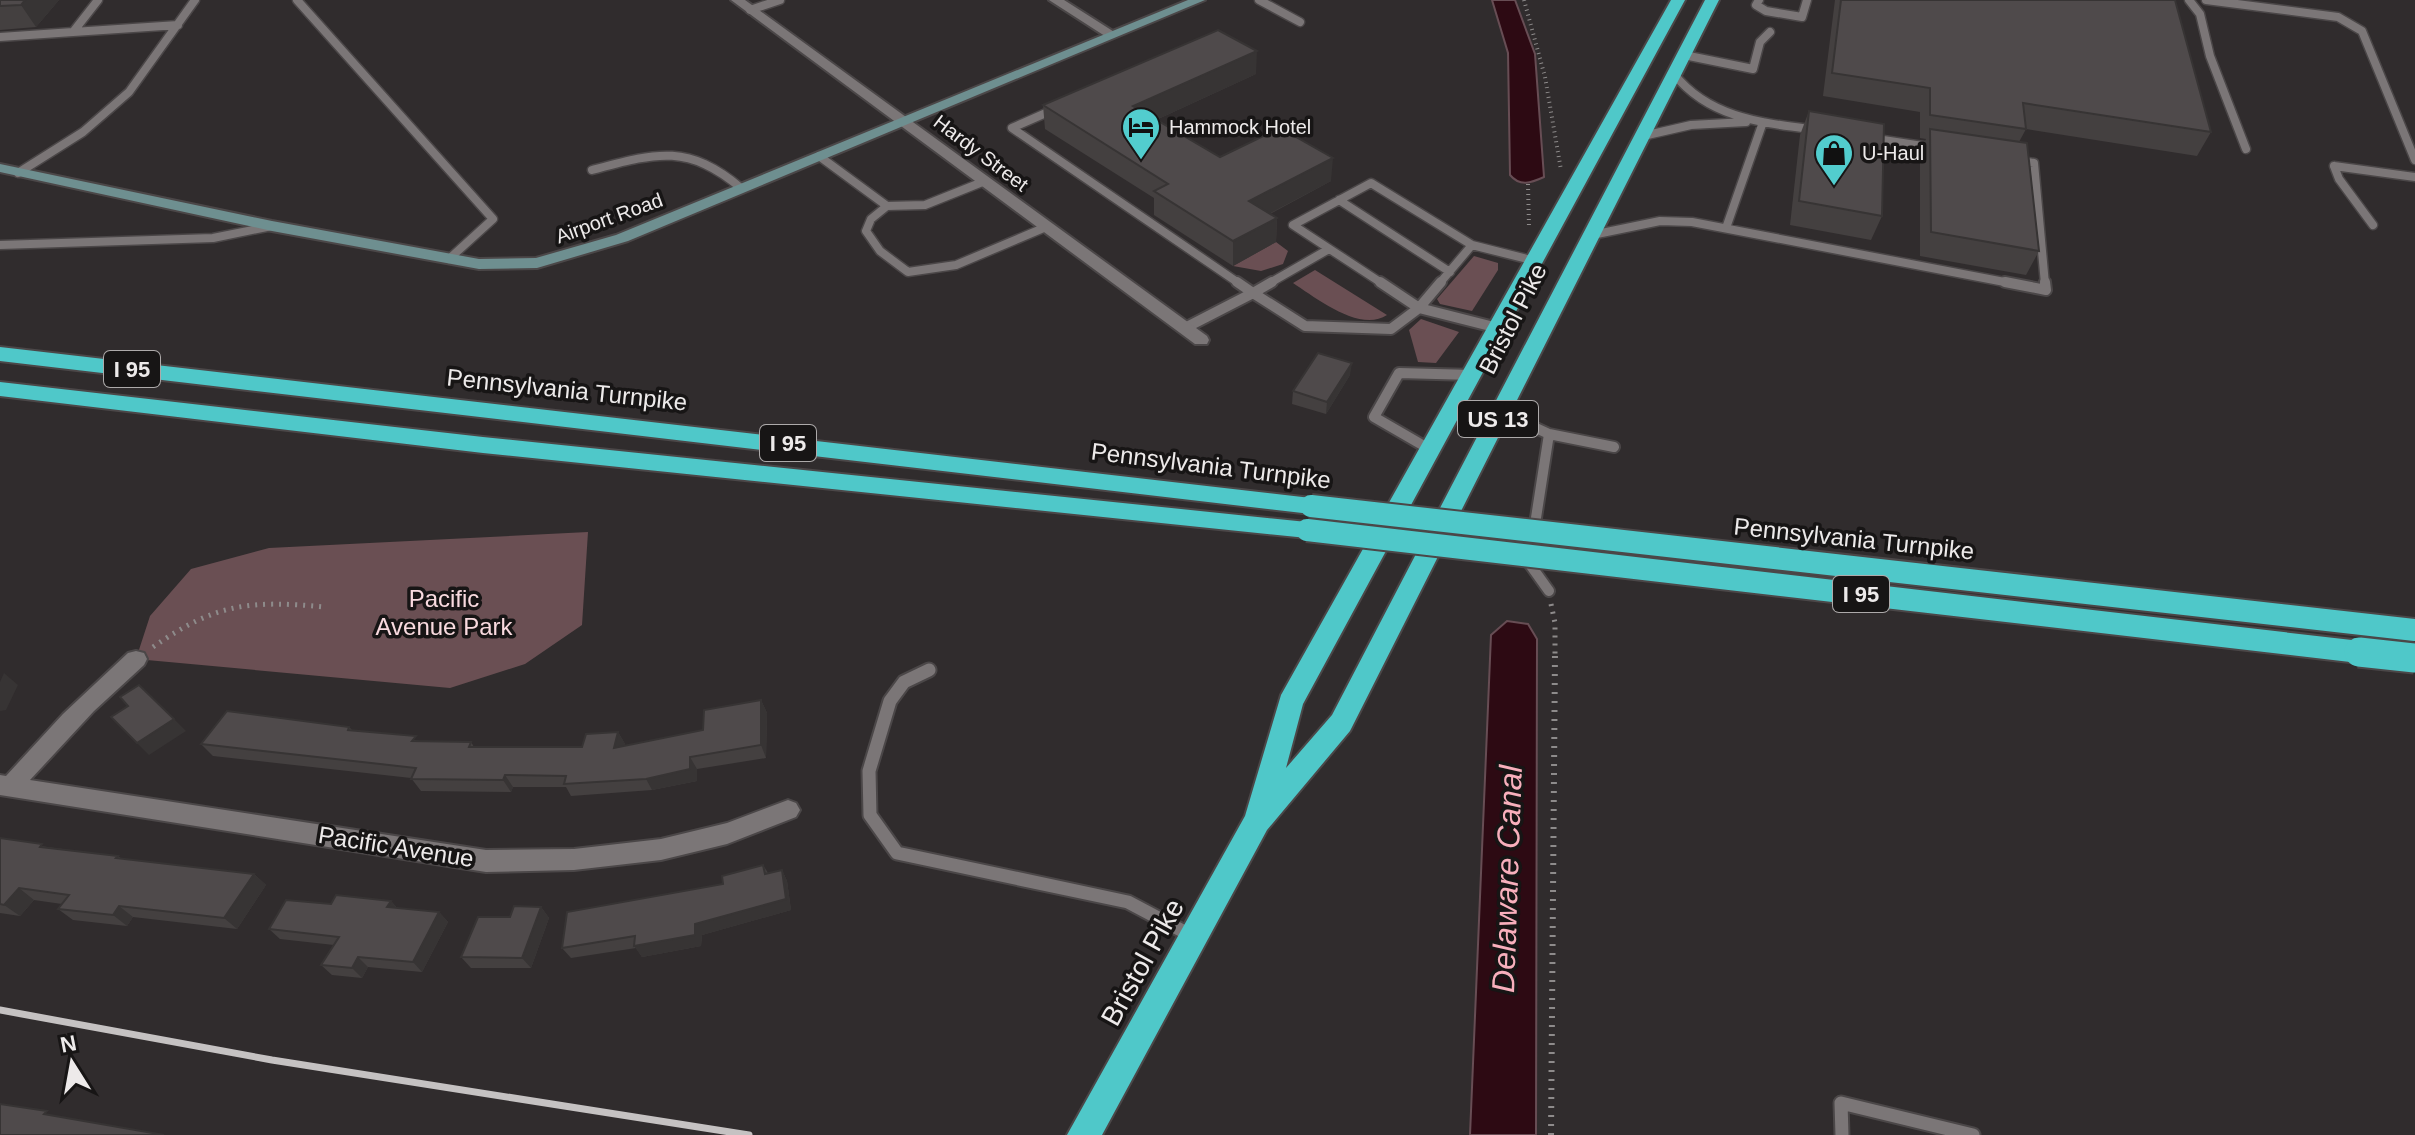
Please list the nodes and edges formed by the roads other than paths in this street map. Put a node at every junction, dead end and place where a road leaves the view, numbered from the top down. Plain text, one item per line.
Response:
1 (98, 0) edge
2 (195, 0) edge
3 (297, 0) edge
4 (737, 0) edge
5 (780, 0) edge
6 (1055, 0) edge
7 (1199, 0) edge
8 (1259, 0) edge
9 (1678, 0) edge
10 (1712, 0) edge
11 (1759, 0) edge
12 (1807, 0) edge
13 (2189, 0) edge
14 (2206, 0) edge
15 (750, 10) junction
16 (1300, 22) dead end
17 (178, 25) junction
18 (73, 32) junction
19 (1770, 32) dead end
20 (1113, 35) junction
21 (0, 37) edge
22 (1679, 65) junction
23 (1069, 103) edge
24 (904, 121) junction
25 (1763, 122) junction
26 (1823, 131) edge
27 (1853, 135) edge
28 (1643, 136) junction
29 (1944, 149) edge
30 (2246, 149) dead end
31 (819, 156) junction
32 (2004, 158) edge
33 (2415, 160) edge
34 (0, 168) edge
35 (592, 170) dead end
36 (18, 173) junction
37 (2415, 177) edge
38 (985, 181) junction
39 (741, 188) junction
40 (1339, 200) junction
41 (887, 206) junction
42 (2373, 225) dead end
43 (272, 226) junction
44 (1046, 227) junction
45 (1726, 228) junction
46 (1592, 235) junction
47 (0, 245) edge
48 (1472, 245) junction
49 (1329, 249) junction
50 (449, 259) junction
51 (1535, 261) junction
52 (1450, 272) junction
53 (1253, 293) junction
54 (1419, 308) junction
55 (1185, 328) junction
56 (1498, 328) junction
57 (1201, 340) dead end
58 (0, 354) edge
59 (1473, 375) junction
60 (0, 389) edge
61 (1501, 412) junction
62 (1549, 434) junction
63 (1614, 447) dead end
64 (1431, 450) junction
65 (1309, 518) junction
66 (1549, 591) road end
67 (2415, 630) edge
68 (2415, 658) edge
69 (136, 659) road end
70 (929, 670) dead end
71 (5, 786) edge
72 (788, 810) dead end
73 (1257, 821) junction
74 (1194, 937) junction
75 (1084, 1135) edge
76 (1842, 1135) edge
77 (1973, 1135) edge

1 - 18 lane
2 - 17 lane
3 - 50 lane
4 - 15 street, Hardy Street
5 - 15 lane
6 - 20 street
7 - 20 street, Airport Road
8 - 16 lane
9 - 51 highway, Bristol Pike / US 13
10 - 22 highway, Bristol Pike / US 13
11 - 12 lane
13 - 30 lane
14 - 33 lane
15 - 24 street, Hardy Street
17 - 18 lane
17 - 36 lane
18 - 21 lane
19 - 22 lane
20 - 24 street, Airport Road
22 - 25 lane
22 - 28 highway, Bristol Pike / US 13
23 - 53 lane
24 - 31 street, Airport Road
24 - 38 street, Hardy Street
25 - 26 lane
25 - 28 lane
25 - 45 lane
27 - 29 lane
28 - 46 highway, Bristol Pike / US 13
31 - 39 street, Airport Road
31 - 41 lane
32 - 45 lane
34 - 36 street, Airport Road
35 - 39 lane
36 - 43 street, Airport Road
37 - 42 lane
38 - 41 lane
38 - 44 street, Hardy Street
39 - 50 street, Airport Road
40 - 48 lane
40 - 49 lane
40 - 52 lane
41 - 44 lane
43 - 47 lane
43 - 50 street, Airport Road
44 - 55 street, Hardy Street
45 - 46 lane
46 - 61 highway, Bristol Pike / US 13
48 - 51 lane
48 - 52 lane
49 - 53 lane
49 - 54 lane
51 - 56 highway, Bristol Pike / US 13
52 - 54 lane
53 - 54 lane
53 - 55 lane
54 - 56 lane
55 - 57 street, Hardy Street
56 - 59 highway, Bristol Pike / US 13
58 - 65 highway, Pennsylvania Turnpike / I 95
59 - 64 highway, Bristol Pike / US 13
59 - 64 lane
60 - 65 highway, Pennsylvania Turnpike / I 95
61 - 62 lane
61 - 73 highway, Bristol Pike / US 13
62 - 63 lane
62 - 66 lane
64 - 73 highway, Bristol Pike / US 13
65 - 67 highway, Pennsylvania Turnpike / I 95, bridge
65 - 68 highway, Pennsylvania Turnpike / I 95, bridge
69 - 71 street
70 - 74 lane
71 - 72 street, Pacific Avenue
73 - 74 highway, Bristol Pike / US 13
74 - 75 highway, Bristol Pike / US 13
76 - 77 lane

